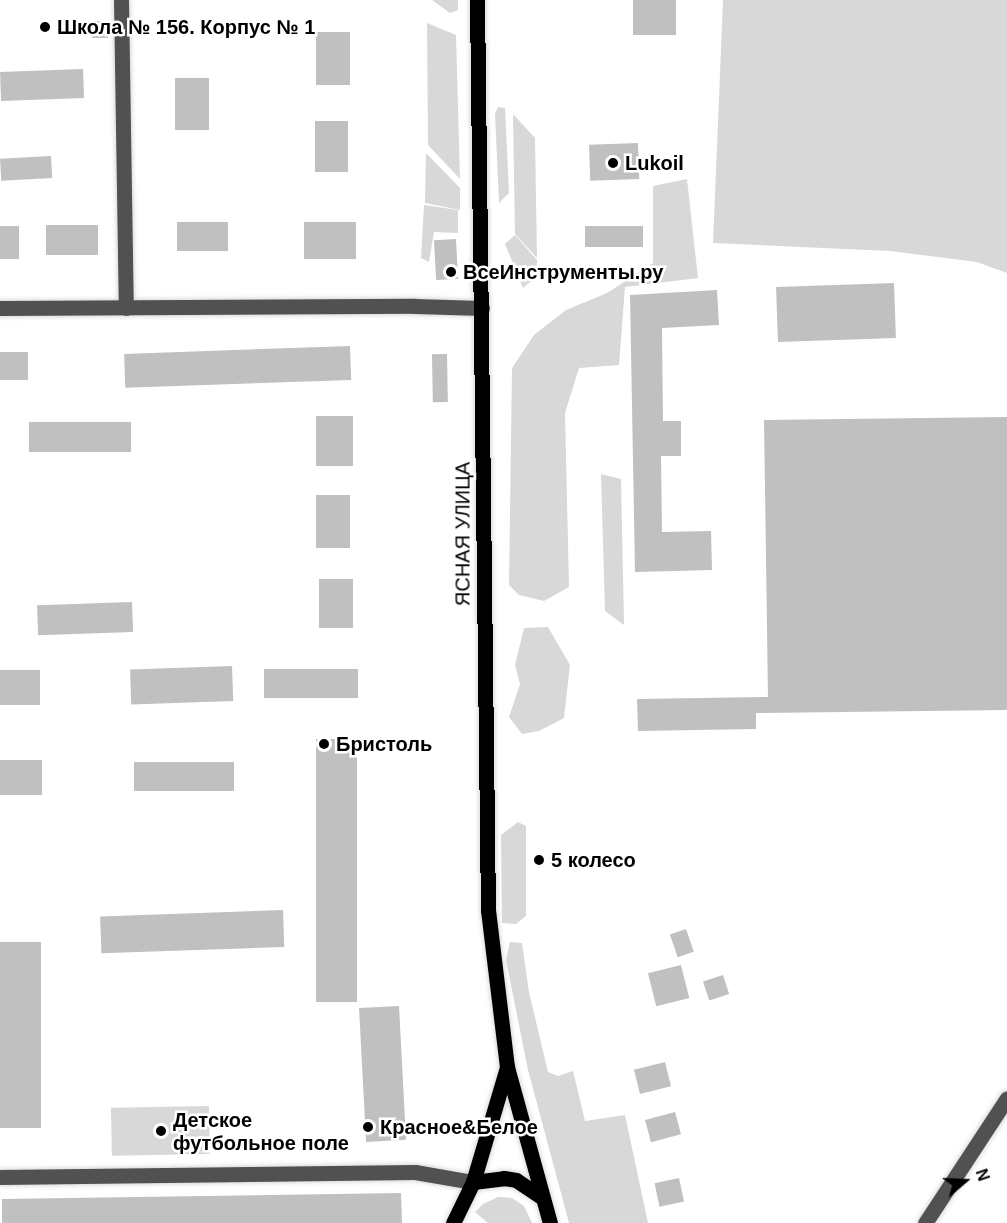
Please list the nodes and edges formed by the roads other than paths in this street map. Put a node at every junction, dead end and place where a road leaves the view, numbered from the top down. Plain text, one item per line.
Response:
1 (121, 0) edge
2 (477, 0) edge
3 (0, 308) edge
4 (126, 308) junction
5 (482, 308) junction
6 (507, 1067) junction
7 (1007, 1098) edge
8 (0, 1177) edge
9 (473, 1182) junction
10 (543, 1198) junction
11 (453, 1223) edge
12 (550, 1223) edge
13 (925, 1223) edge

1 - 4 street
2 - 5 main road, ЯСНАЯ УЛИЦА
3 - 4 street
4 - 5 street
5 - 6 main road, ЯСНАЯ УЛИЦА
6 - 9 main road
6 - 10 main road
7 - 13 street
8 - 9 street
9 - 10 main road
9 - 11 main road
10 - 12 main road

